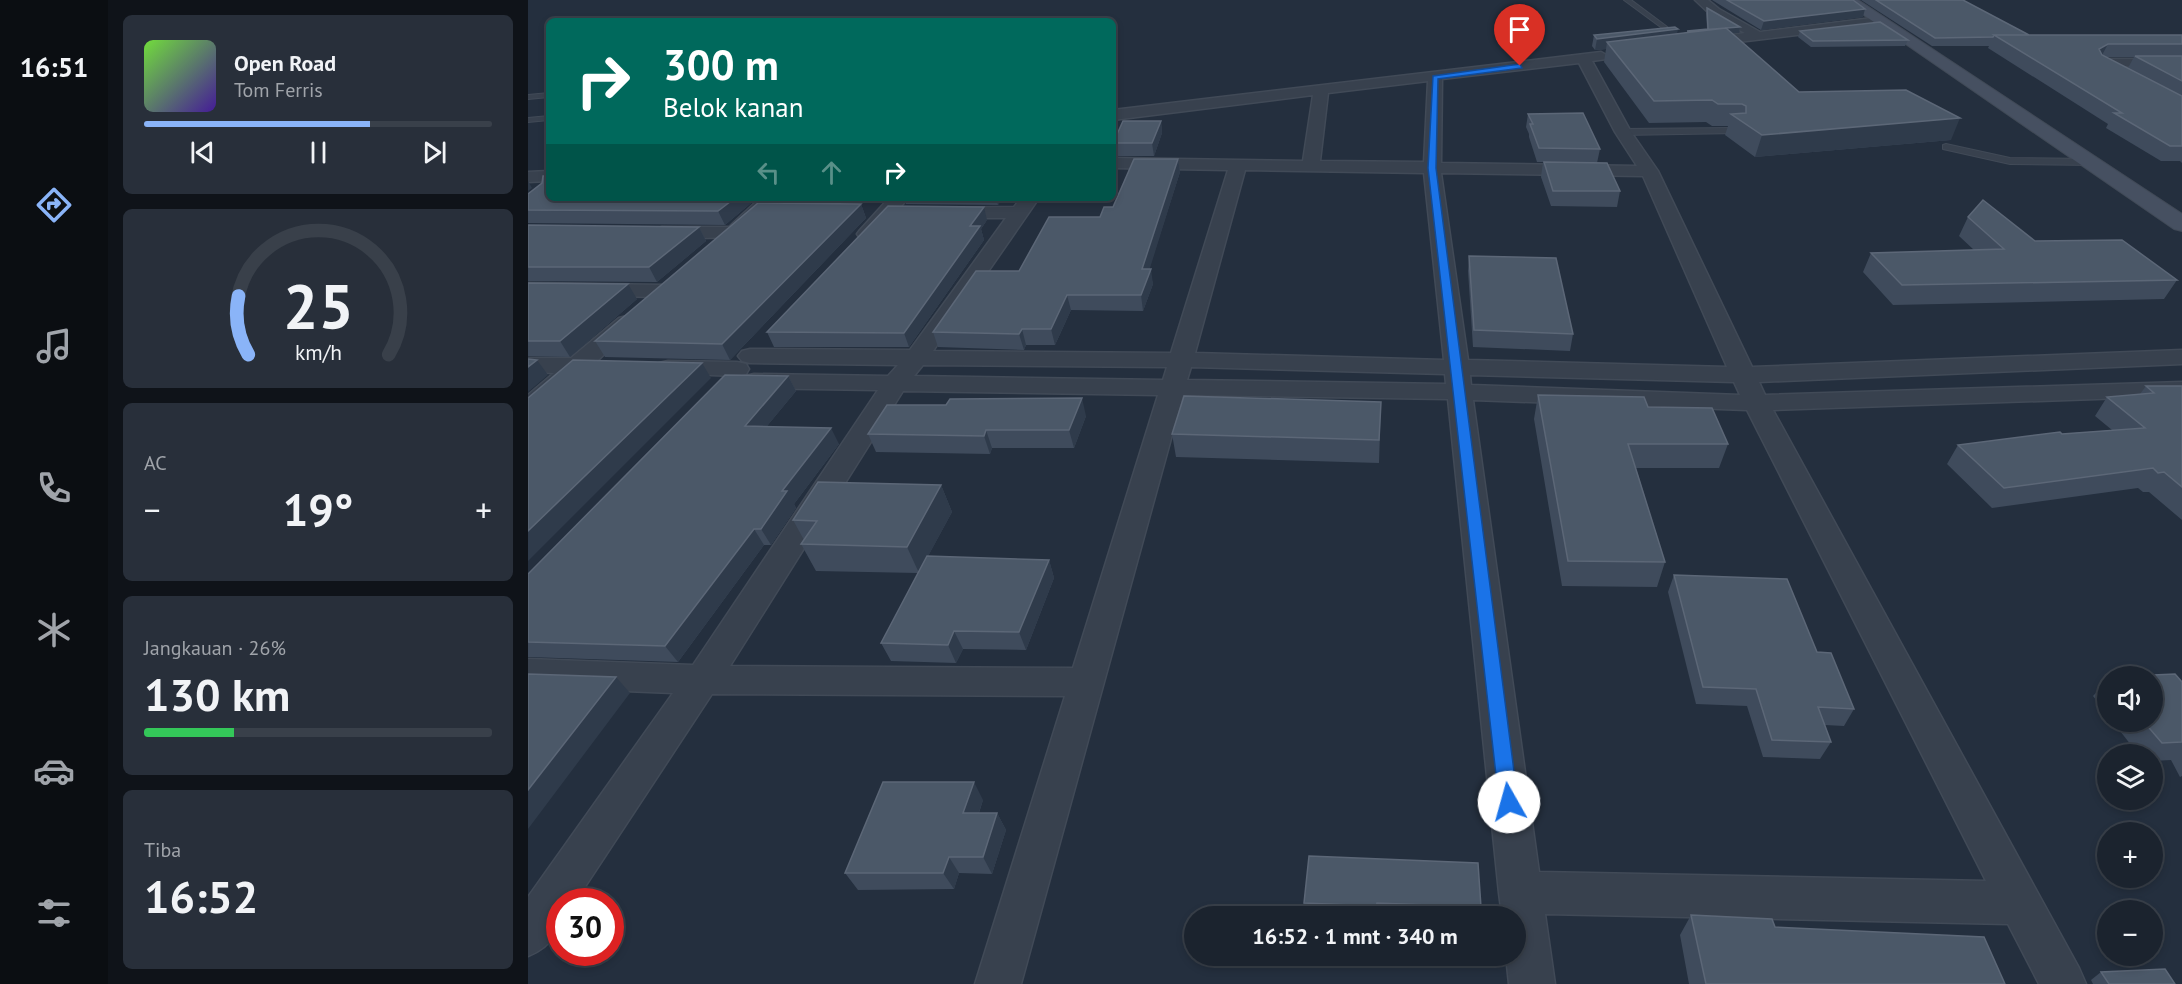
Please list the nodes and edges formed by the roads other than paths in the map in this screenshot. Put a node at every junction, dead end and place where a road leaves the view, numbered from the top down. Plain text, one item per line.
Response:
1 (1627, 0) edge
2 (1701, 0) edge
3 (1849, 0) edge
4 (1880, 21) junction
5 (1757, 35) junction
6 (1688, 44) junction
7 (1664, 47) edge
8 (1618, 54) edge
9 (1583, 58) junction
10 (2182, 63) edge
11 (1435, 77) junction
12 (2129, 78) edge
13 (1321, 90) junction
14 (546, 95) edge
15 (528, 97) edge
16 (1116, 115) edge
17 (546, 118) edge
18 (528, 120) edge
19 (1735, 131) edge
20 (1623, 132) junction
21 (1946, 147) edge
22 (2091, 162) junction
23 (1116, 163) edge
24 (1238, 165) junction
25 (1311, 166) junction
26 (1432, 168) junction
27 (1648, 171) junction
28 (546, 176) edge
29 (528, 177) edge
30 (771, 205) edge
31 (1025, 206) edge
32 (898, 208) edge
33 (2182, 224) edge
34 (638, 232) edge
35 (732, 233) junction
36 (848, 253) edge
37 (707, 255) edge
38 (528, 289) edge
39 (774, 330) edge
40 (917, 357) junction
41 (2182, 357) edge
42 (528, 365) edge
43 (578, 366) junction
44 (612, 367) edge
45 (646, 367) edge
46 (1177, 373) junction
47 (732, 374) junction
48 (1741, 375) junction
49 (1456, 379) junction
50 (896, 382) junction
51 (2182, 389) edge
52 (1756, 403) junction
53 (528, 408) edge
54 (528, 673) edge
55 (702, 680) junction
56 (1088, 682) junction
57 (1520, 893) junction
58 (2020, 903) junction
59 (528, 934) edge
60 (998, 984) edge
61 (1532, 984) edge
62 (2062, 984) edge

1 - 6 lane
2 - 5 street
3 - 4 street
4 - 5 street
4 - 22 street
5 - 6 street
6 - 7 street
8 - 9 street
9 - 11 street
9 - 20 street
10 - 12 street
11 - 13 street
11 - 26 street
13 - 16 street
13 - 25 street
14 - 15 lane
17 - 18 lane
19 - 20 lane
20 - 27 street
21 - 22 lane
22 - 33 street
23 - 24 street
24 - 25 street
24 - 46 street
25 - 26 street
26 - 27 street
26 - 49 street
27 - 48 street
28 - 29 street
30 - 35 street
31 - 32 street
31 - 40 street
32 - 36 street
34 - 35 street
35 - 37 street
38 - 43 street
39 - 47 street
40 - 46 street
40 - 47 street
40 - 50 street
41 - 48 street
42 - 43 street
43 - 44 street
43 - 53 street
45 - 47 street
46 - 49 street
46 - 50 street
46 - 56 street
47 - 50 street
48 - 49 street
48 - 52 street
49 - 52 street
49 - 57 street
50 - 55 street
51 - 52 street
52 - 58 street
54 - 55 street
55 - 56 street
55 - 59 street
56 - 60 street
57 - 58 street
57 - 61 street
58 - 62 street

